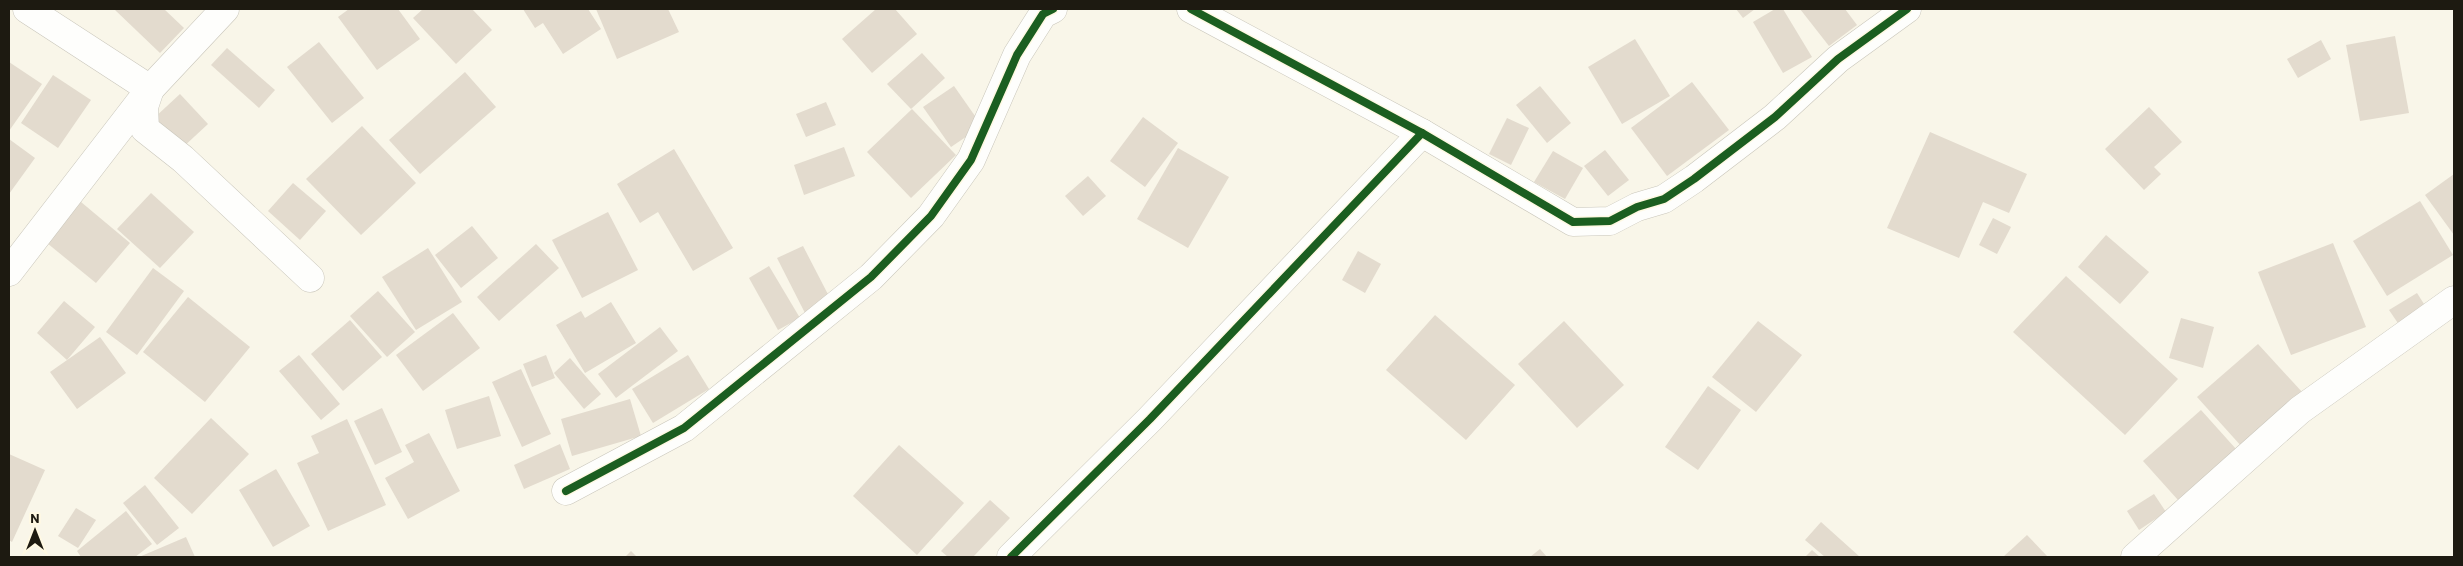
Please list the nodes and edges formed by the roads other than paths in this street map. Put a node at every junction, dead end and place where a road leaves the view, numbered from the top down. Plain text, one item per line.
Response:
1 (27, 9) edge
2 (226, 9) edge
3 (1191, 9) edge
4 (1907, 9) edge
5 (1045, 11) edge
6 (150, 89) junction
7 (1422, 133) junction
8 (9, 272) edge
9 (310, 278) dead end
10 (2454, 300) edge
11 (566, 491) dead end
12 (1011, 557) edge
13 (2134, 557) edge

1 - 6 street
2 - 6 street
3 - 7 street
4 - 7 street
5 - 11 street
6 - 8 street
6 - 9 street
7 - 12 street
10 - 13 street

